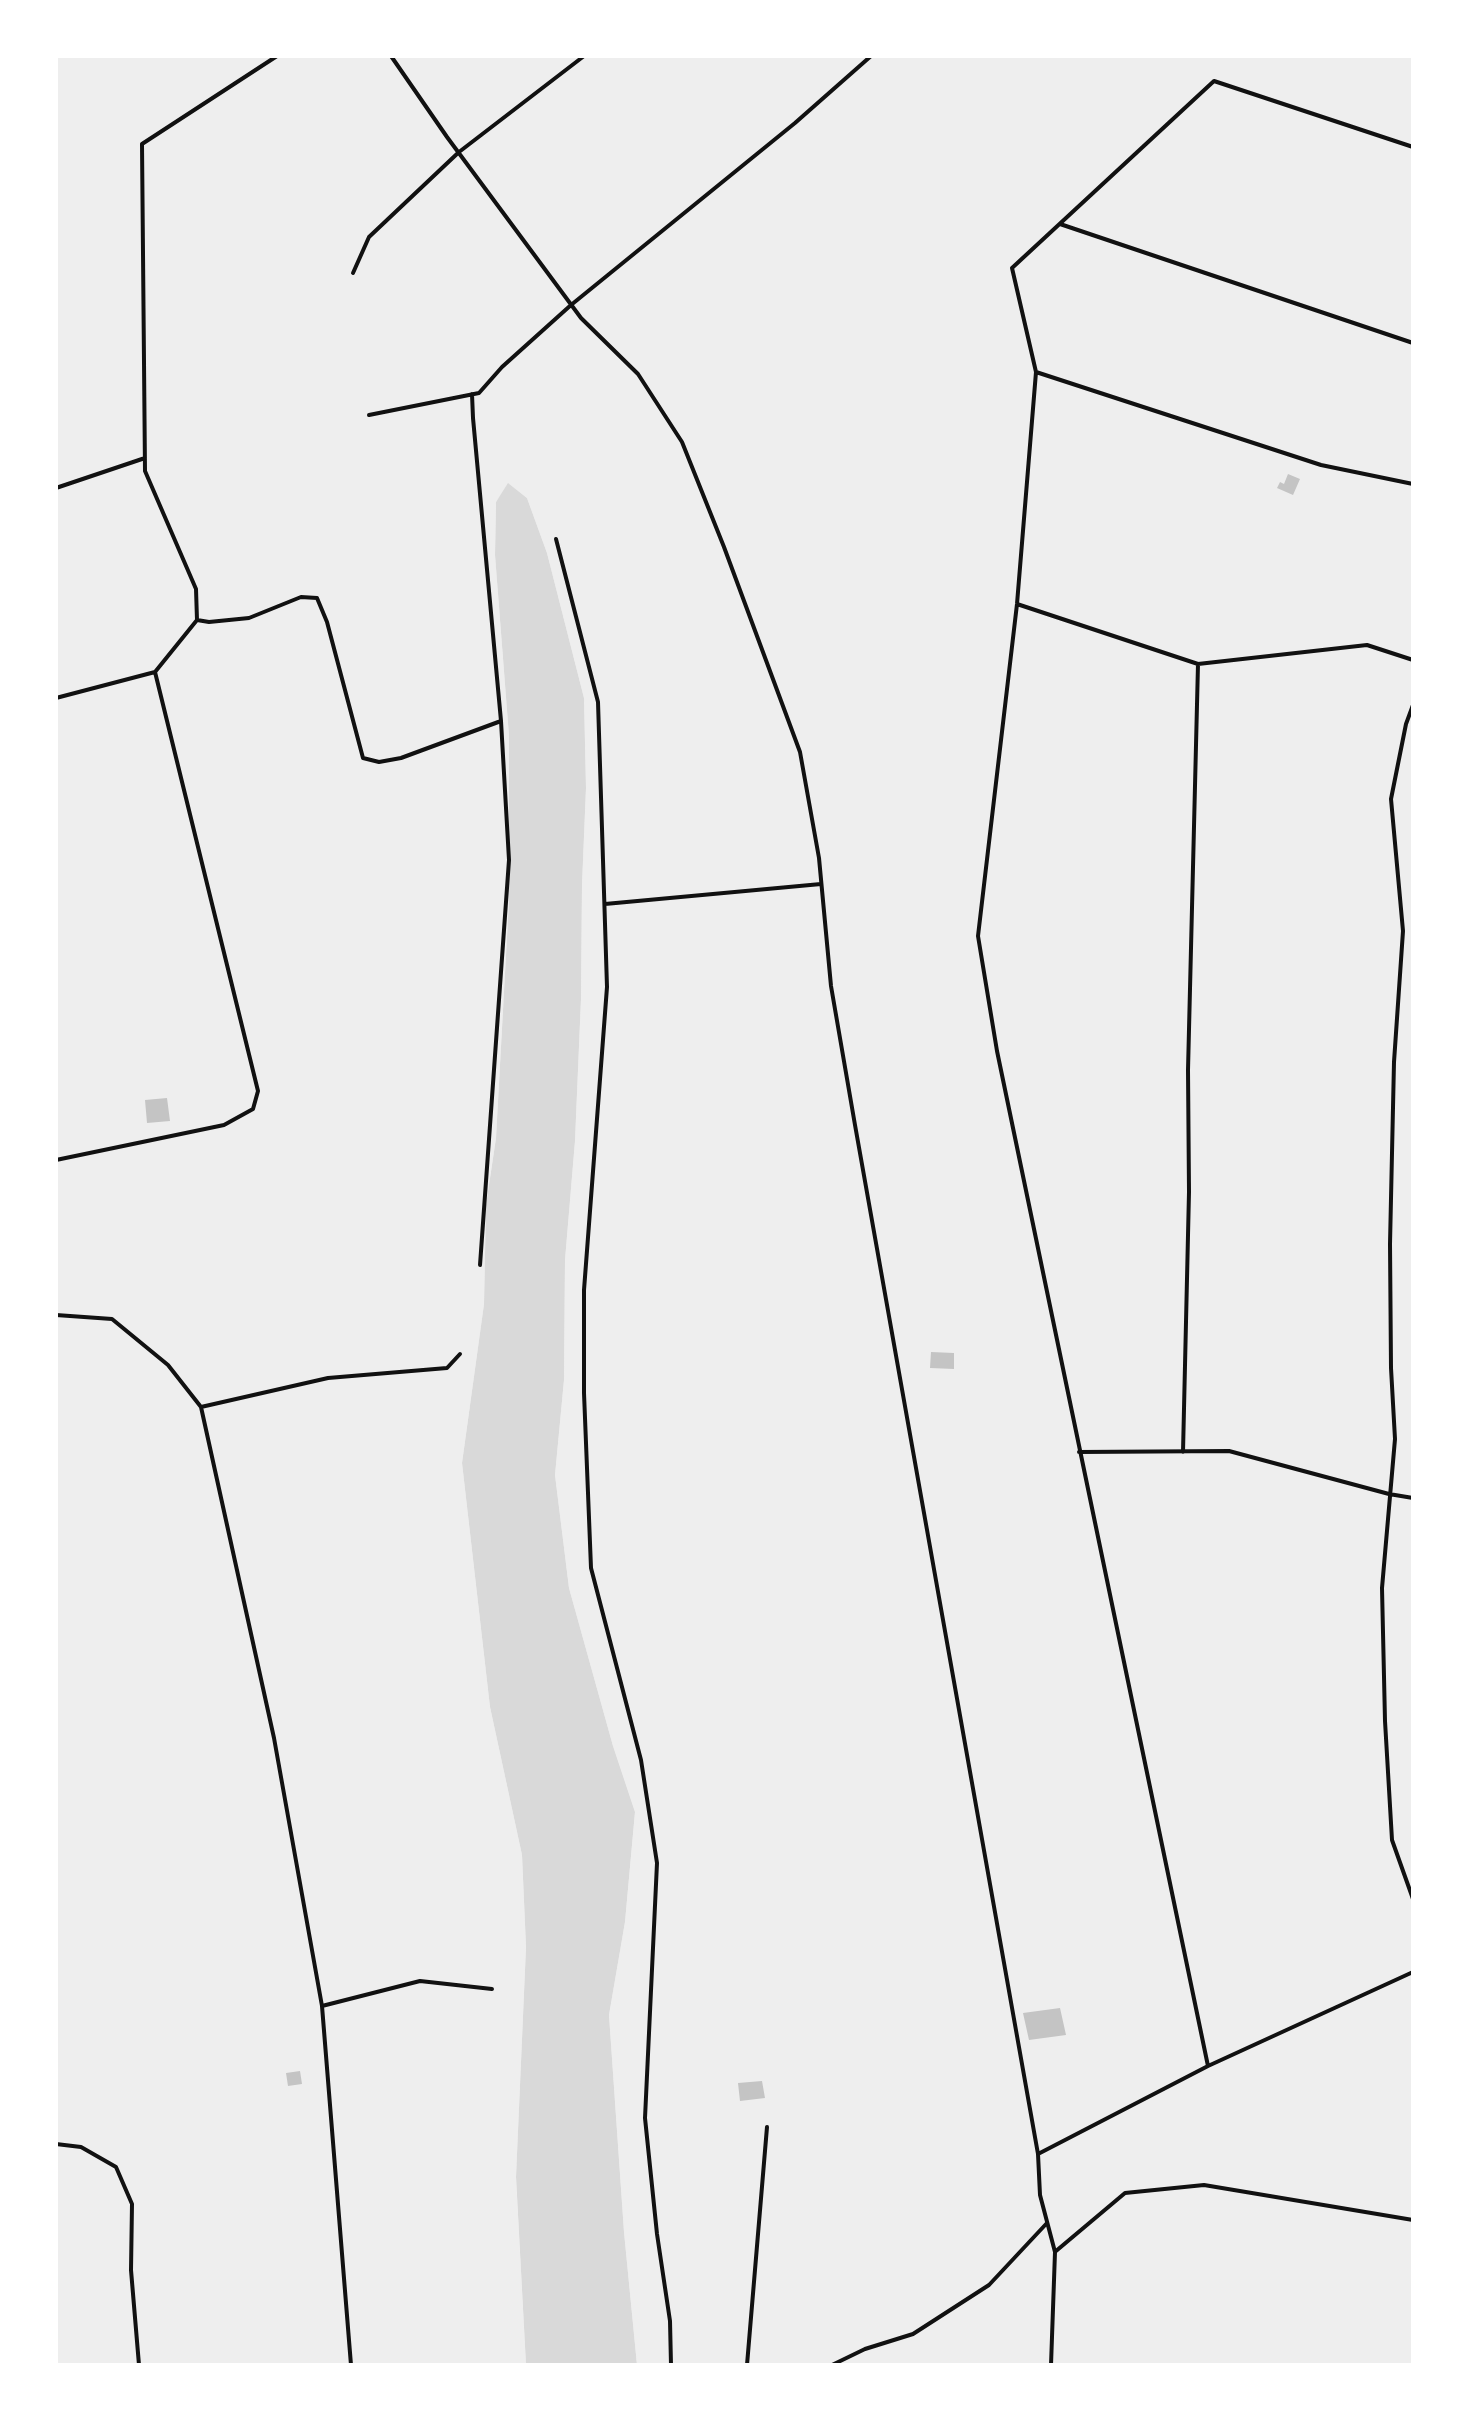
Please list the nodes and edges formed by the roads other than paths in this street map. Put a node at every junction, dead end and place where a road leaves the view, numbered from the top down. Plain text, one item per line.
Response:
1 (277, 56) edge
2 (391, 56) edge
3 (584, 56) edge
4 (871, 56) edge
5 (1413, 147) edge
6 (459, 152) junction
7 (1060, 224) junction
8 (353, 273) dead end
9 (571, 305) junction
10 (1413, 343) edge
11 (1036, 372) junction
12 (472, 394) junction
13 (369, 415) dead end
14 (145, 458) junction
15 (1413, 484) edge
16 (56, 488) edge
17 (556, 539) dead end
18 (1017, 604) junction
19 (197, 620) junction
20 (1413, 660) edge
21 (1198, 664) junction
22 (155, 672) junction
23 (56, 698) edge
24 (1413, 705) edge
25 (501, 721) junction
26 (821, 884) junction
27 (605, 904) junction
28 (56, 1160) edge
29 (480, 1265) dead end
30 (56, 1315) edge
31 (460, 1354) dead end
32 (201, 1407) junction
33 (1079, 1452) junction
34 (1183, 1452) junction
35 (1389, 1494) junction
36 (1413, 1498) edge
37 (1413, 1899) edge
38 (1413, 1972) edge
39 (492, 1989) dead end
40 (322, 2006) junction
41 (1208, 2066) junction
42 (767, 2127) dead end
43 (56, 2144) edge
44 (1038, 2154) junction
45 (1413, 2220) edge
46 (1047, 2223) junction
47 (1055, 2252) junction
48 (139, 2365) edge
49 (351, 2365) edge
50 (671, 2365) edge
51 (747, 2365) edge
52 (832, 2365) edge
53 (1051, 2365) edge

1 - 14 lane
2 - 6 lane
3 - 6 lane
4 - 9 lane
5 - 7 lane
6 - 8 lane
6 - 9 lane
7 - 10 lane
7 - 11 lane
9 - 12 lane
9 - 26 lane
11 - 15 lane
11 - 18 lane
12 - 13 lane
12 - 25 lane
14 - 16 lane
14 - 19 lane
17 - 27 lane
18 - 21 lane
18 - 33 lane
19 - 22 lane
19 - 25 lane
20 - 21 lane
21 - 34 lane
22 - 23 lane
22 - 28 lane
24 - 35 lane
25 - 29 lane
26 - 27 lane
26 - 44 lane
27 - 50 lane
30 - 32 lane
31 - 32 lane
32 - 40 lane
33 - 34 lane
33 - 41 lane
34 - 35 lane
35 - 36 lane
35 - 37 lane
38 - 41 lane
39 - 40 lane
40 - 49 lane
41 - 44 lane
42 - 51 lane
43 - 48 lane
44 - 46 lane
45 - 47 lane
46 - 47 lane
46 - 52 lane
47 - 53 lane

